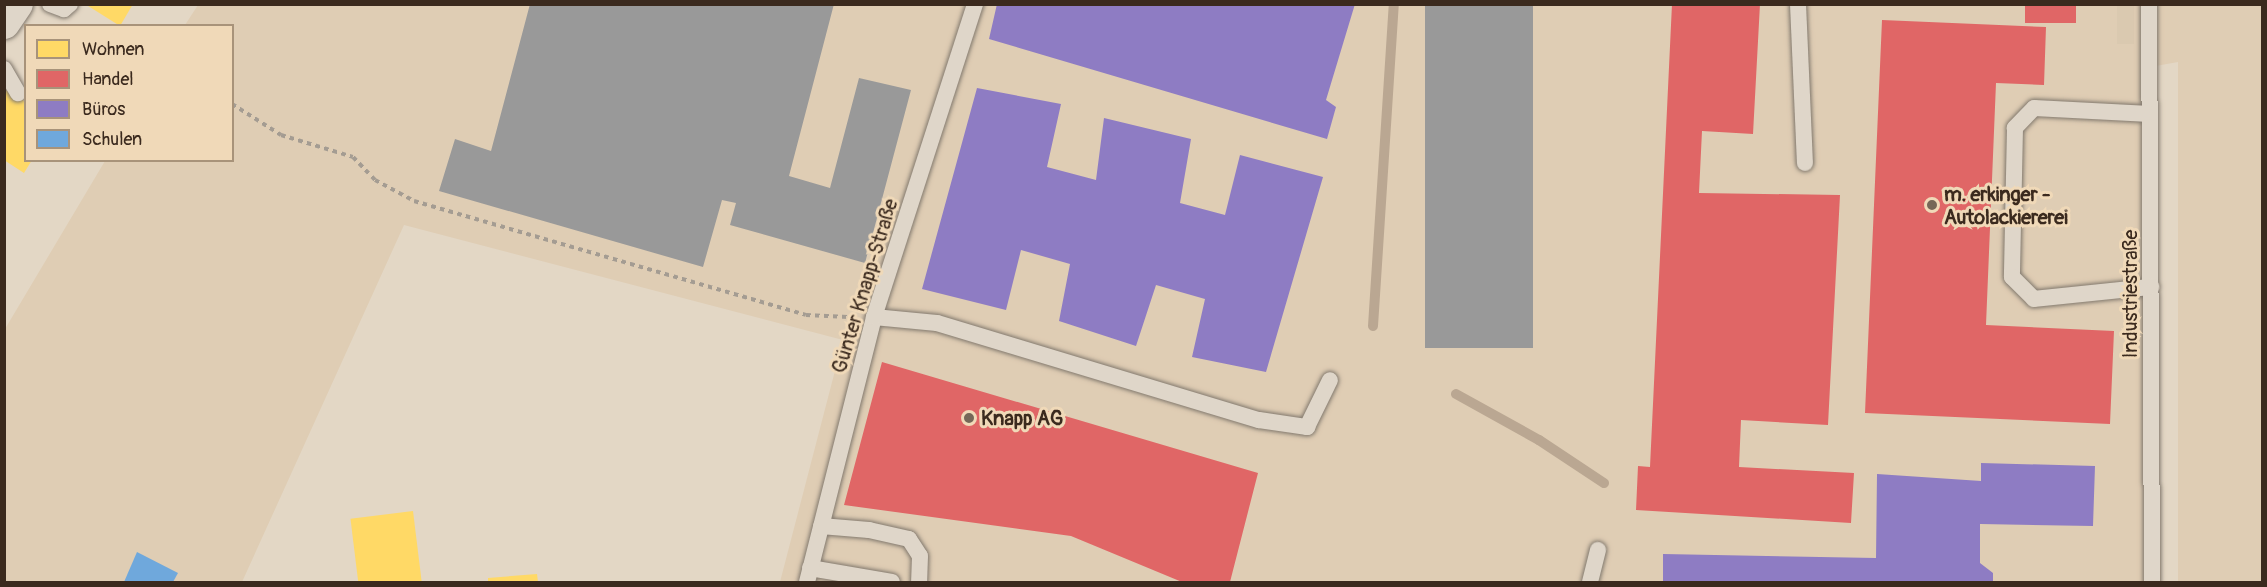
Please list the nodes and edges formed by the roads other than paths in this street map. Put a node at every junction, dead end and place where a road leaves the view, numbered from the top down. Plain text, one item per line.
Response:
1 (16, 4) edge
2 (50, 4) edge
3 (70, 4) edge
4 (975, 4) edge
5 (1798, 4) edge
6 (2149, 4) edge
7 (4, 23) edge
8 (4, 69) edge
9 (18, 93) dead end
10 (2150, 114) junction
11 (1805, 163) dead end
12 (2151, 287) junction
13 (873, 317) junction
14 (1330, 380) dead end
15 (821, 526) junction
16 (1598, 550) dead end
17 (808, 575) edge
18 (892, 582) edge
19 (919, 582) edge
20 (1590, 582) edge
21 (2152, 582) edge

1 - 7 street
2 - 3 lane
4 - 13 lane, Günter Knapp-Straße
5 - 11 lane
6 - 10 lane, Industriestraße
8 - 9 lane
10 - 12 lane, Industriestraße
10 - 12 lane
12 - 21 lane, Industriestraße
13 - 14 lane
13 - 15 lane, Günter Knapp-Straße
15 - 17 lane, Günter Knapp-Straße
15 - 19 lane
16 - 20 lane
17 - 18 lane

